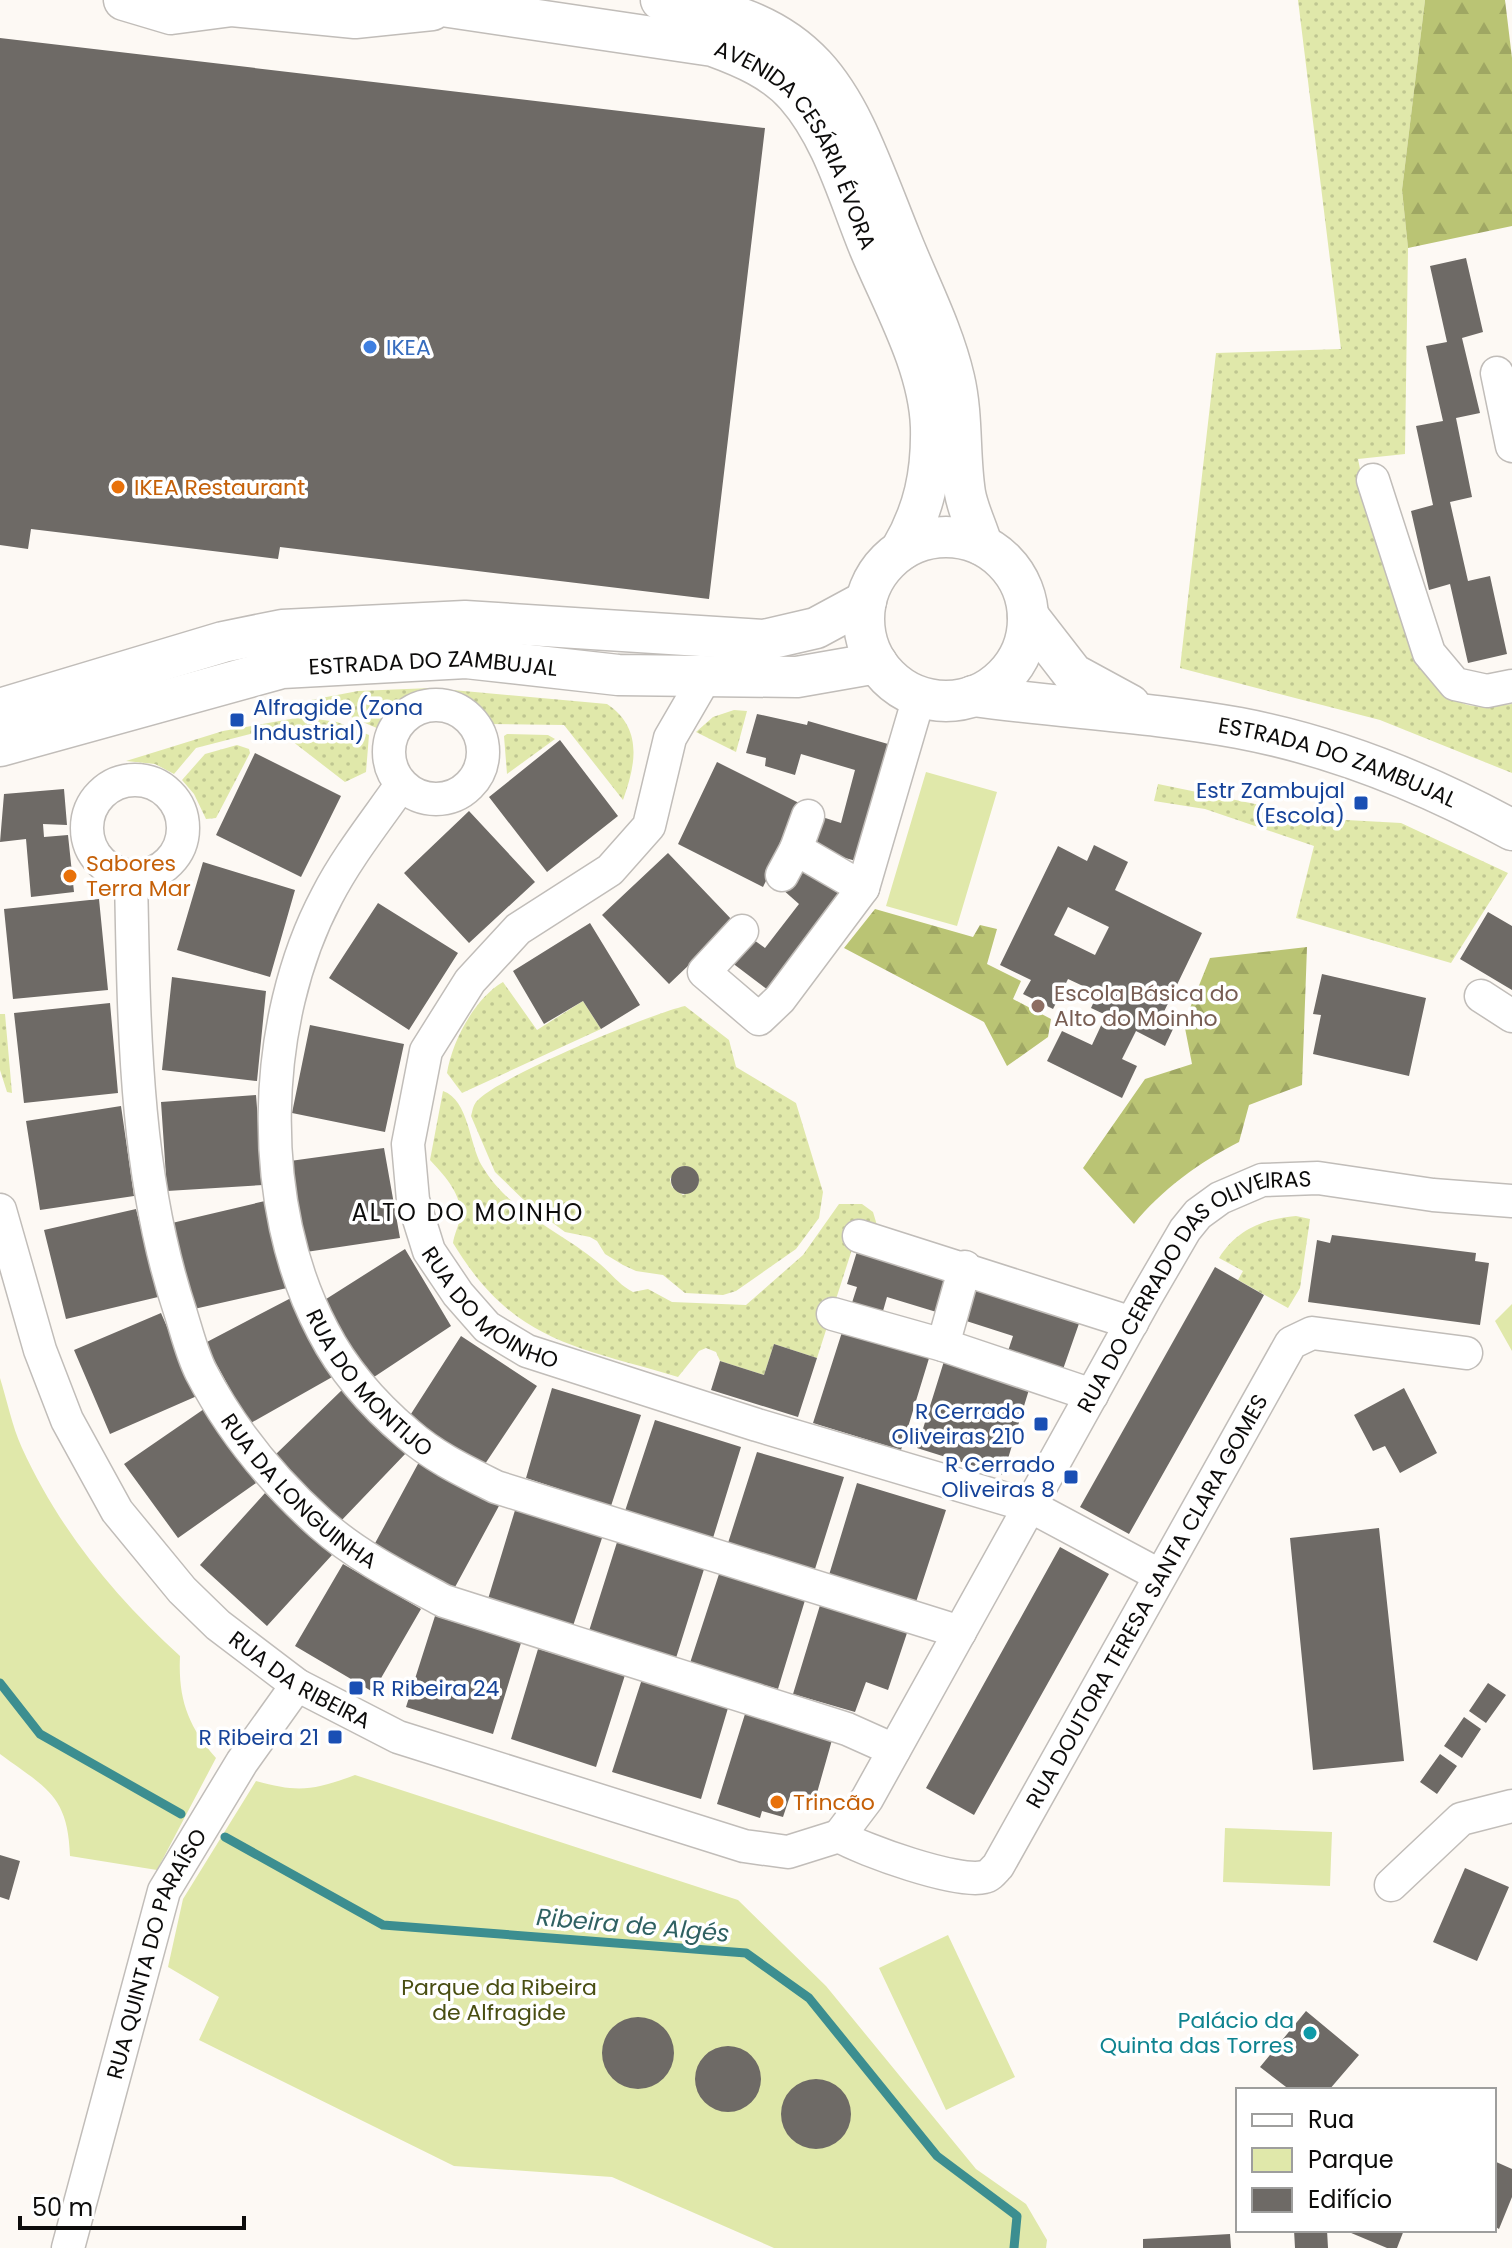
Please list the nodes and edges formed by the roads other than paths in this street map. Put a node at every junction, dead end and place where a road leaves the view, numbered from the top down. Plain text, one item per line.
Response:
1 (124, 0) edge
2 (402, 0) edge
3 (661, 0) edge
4 (449, 9) junction
5 (718, 28) junction
6 (1497, 373) dead end
7 (1512, 446) edge
8 (1373, 480) dead end
9 (982, 545) junction
10 (901, 550) junction
11 (866, 601) junction
12 (1028, 616) junction
13 (877, 663) junction
14 (706, 676) junction
15 (1512, 686) edge
16 (973, 696) junction
17 (919, 697) junction
18 (0, 709) edge
19 (1156, 715) junction
20 (0, 746) edge
21 (401, 785) dead end
22 (808, 816) dead end
23 (1512, 830) edge
24 (131, 876) dead end
25 (863, 888) junction
26 (742, 931) dead end
27 (1481, 996) dead end
28 (1512, 1016) edge
29 (1512, 1201) edge
30 (0, 1210) edge
31 (859, 1236) dead end
32 (965, 1267) junction
33 (833, 1314) dead end
34 (1132, 1323) junction
35 (943, 1345) junction
36 (1466, 1353) dead end
37 (1092, 1395) junction
38 (1030, 1506) junction
39 (1159, 1575) junction
40 (960, 1632) junction
41 (297, 1685) junction
42 (894, 1750) junction
43 (1512, 1806) edge
44 (839, 1836) junction
45 (1391, 1885) dead end
46 (68, 2248) edge

1 - 4 street
2 - 4 street, AVENIDA CESÁRIA ÉVORA
3 - 5 street, AVENIDA CESÁRIA ÉVORA
4 - 5 street, AVENIDA CESÁRIA ÉVORA
5 - 9 street, AVENIDA CESÁRIA ÉVORA
5 - 10 street, AVENIDA CESÁRIA ÉVORA
6 - 7 street
8 - 15 street
9 - 10 street
9 - 12 street
10 - 11 street
11 - 13 street
11 - 18 street, ESTRADA DO ZAMBUJAL
12 - 16 street
12 - 19 street, ESTRADA DO ZAMBUJAL
13 - 14 street, ESTRADA DO ZAMBUJAL
13 - 17 street
14 - 20 street, ESTRADA DO ZAMBUJAL
14 - 38 street, RUA DO MOINHO
16 - 17 street
16 - 19 street, ESTRADA DO ZAMBUJAL
17 - 25 street
19 - 23 street, ESTRADA DO ZAMBUJAL
21 - 40 street, RUA DO MONTIJO
22 - 25 street
24 - 42 street, RUA DA LONGUINHA
25 - 26 street
27 - 28 street
29 - 34 street, RUA DO CERRADO DAS OLIVEIRAS
30 - 41 street, RUA DA RIBEIRA
31 - 32 street
32 - 34 street
32 - 35 street
33 - 35 street
34 - 37 street, RUA DO CERRADO DAS OLIVEIRAS
35 - 37 street
36 - 39 street, RUA DOUTORA TERESA SANTA CLARA GOMES
37 - 38 street, RUA DO CERRADO DAS OLIVEIRAS
38 - 39 street
38 - 40 street, RUA DO CERRADO DAS OLIVEIRAS
39 - 44 street, RUA DOUTORA TERESA SANTA CLARA GOMES
40 - 42 street, RUA DO CERRADO DAS OLIVEIRAS
41 - 44 street, RUA DA RIBEIRA
41 - 46 street, RUA QUINTA DO PARAÍSO
42 - 44 street, RUA DO CERRADO DAS OLIVEIRAS
43 - 45 street

